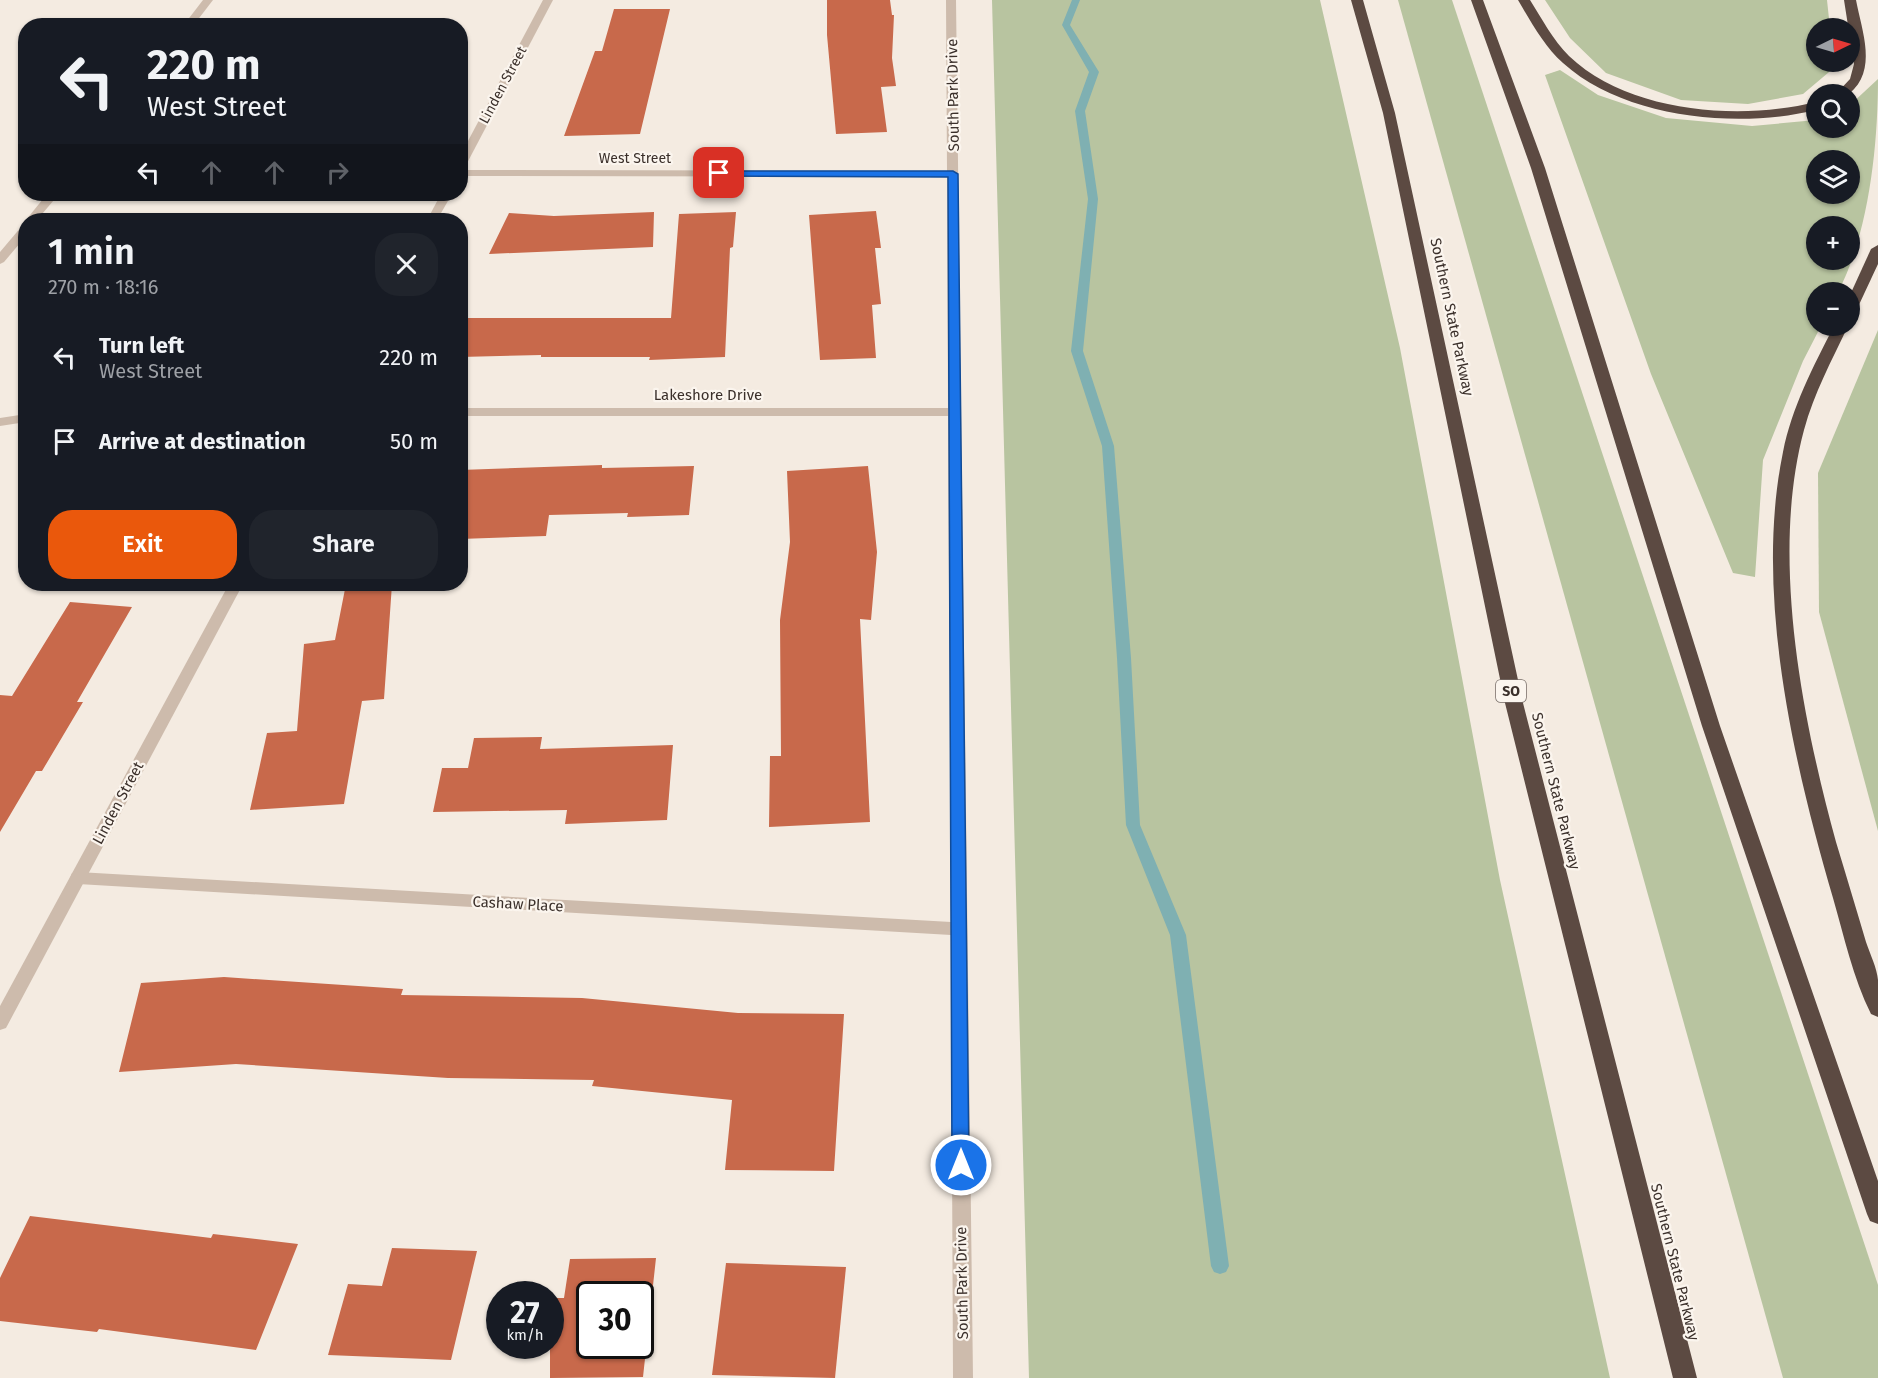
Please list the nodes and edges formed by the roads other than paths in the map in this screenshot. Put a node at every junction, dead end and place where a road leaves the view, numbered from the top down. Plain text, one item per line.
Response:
1 (208, 0) edge
2 (951, 0) edge
3 (1358, 0) edge
4 (1477, 0) edge
5 (1524, 0) edge
6 (1850, 0) edge
7 (547, 2) edge
8 (194, 18) edge
9 (1854, 84) edge
10 (1806, 108) edge
11 (468, 152) edge
12 (468, 173) edge
13 (953, 174) junction
14 (47, 201) edge
15 (37, 213) edge
16 (18, 238) edge
17 (1878, 249) edge
18 (0, 260) edge
19 (1860, 288) edge
20 (1836, 336) edge
21 (468, 412) edge
22 (956, 412) junction
23 (18, 419) edge
24 (0, 422) edge
25 (232, 591) edge
26 (78, 879) junction
27 (959, 929) junction
28 (1878, 1008) edge
29 (0, 1023) edge
30 (1878, 1214) edge
31 (963, 1378) edge
32 (1684, 1378) edge

1 - 8 street
2 - 13 street, South Park Drive
3 - 32 highway, Southern State Parkway / SO
4 - 30 highway
5 - 10 highway
6 - 9 highway
7 - 11 street, Linden Street
12 - 13 street, West Street
13 - 22 street, South Park Drive
14 - 15 street
16 - 18 street
17 - 19 highway
20 - 28 highway
21 - 22 street, Lakeshore Drive
22 - 27 street, South Park Drive
23 - 24 street
25 - 26 street, Linden Street
26 - 27 street, Cashaw Place
26 - 29 street, Linden Street
27 - 31 street, South Park Drive

